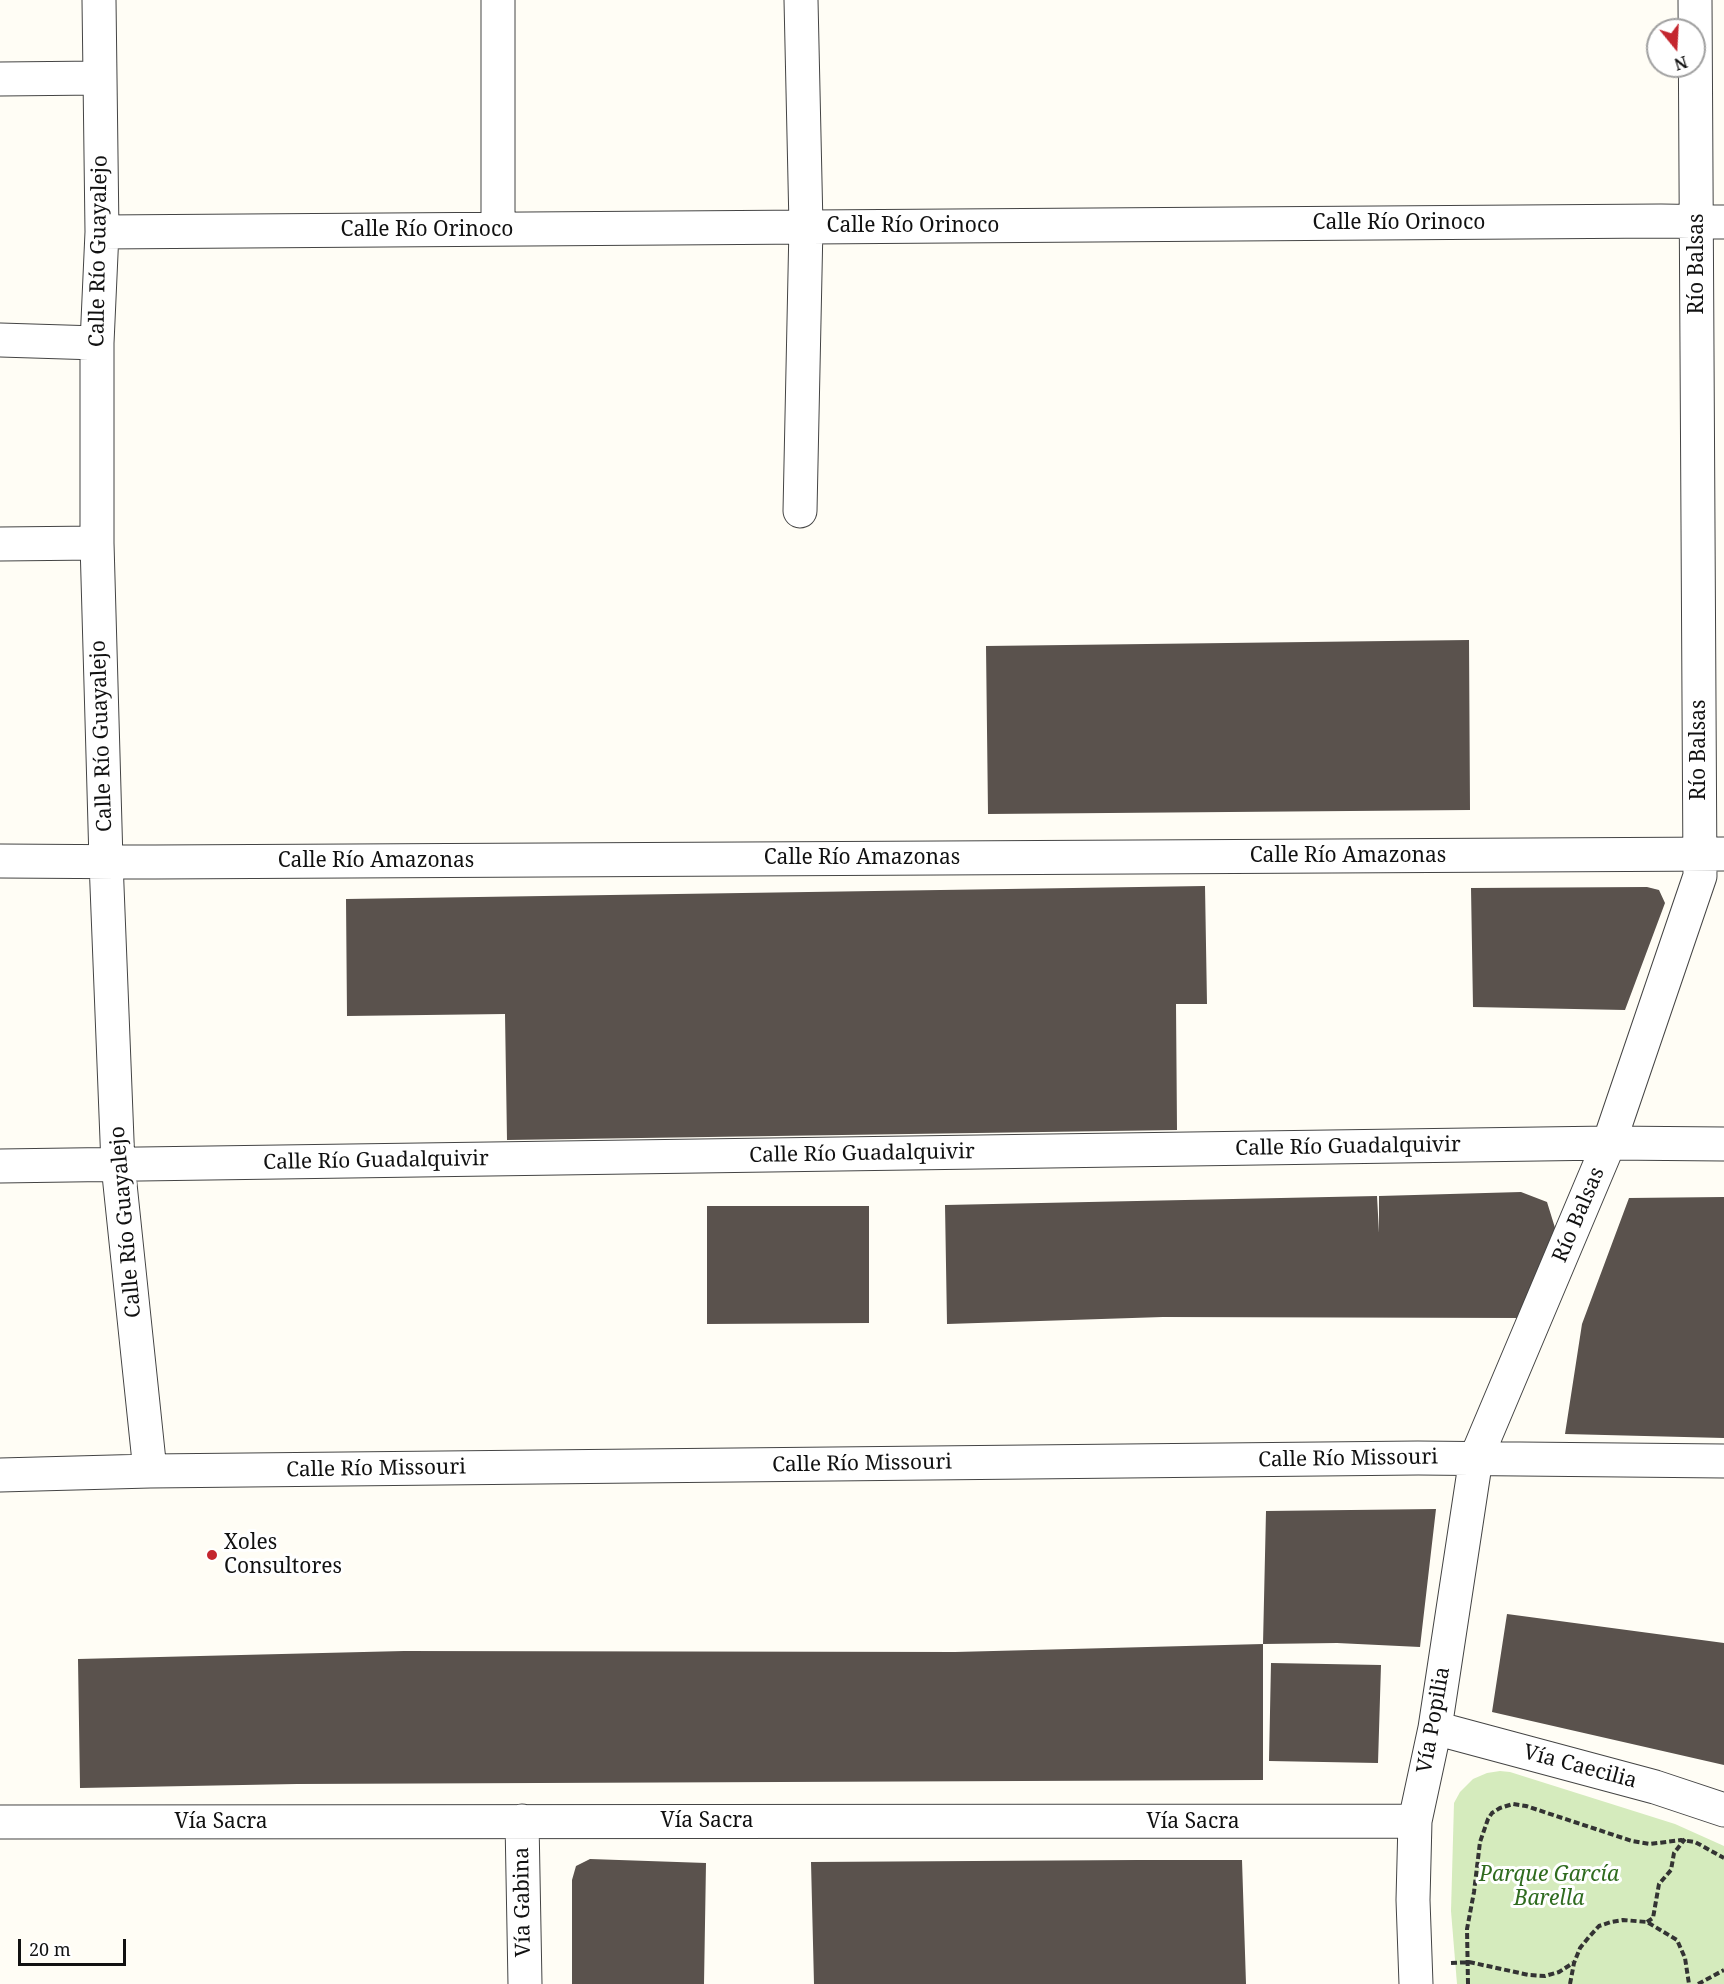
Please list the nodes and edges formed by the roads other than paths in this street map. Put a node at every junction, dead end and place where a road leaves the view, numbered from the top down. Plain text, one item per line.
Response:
1 (99, 0) edge
2 (498, 0) edge
3 (801, 0) edge
4 (1695, 0) edge
5 (100, 78) junction
6 (0, 79) edge
7 (1710, 221) edge
8 (806, 226) junction
9 (498, 229) junction
10 (102, 232) junction
11 (0, 340) edge
12 (97, 343) junction
13 (800, 511) dead end
14 (97, 543) junction
15 (0, 544) edge
16 (1712, 854) edge
17 (0, 861) edge
18 (106, 861) junction
19 (1609, 1143) junction
20 (1724, 1144) edge
21 (118, 1165) junction
22 (0, 1166) edge
23 (1476, 1458) junction
24 (1724, 1461) edge
25 (150, 1471) junction
26 (0, 1475) edge
27 (1435, 1728) junction
28 (1709, 1805) edge
29 (522, 1821) junction
30 (1415, 1821) junction
31 (0, 1822) edge
32 (1415, 1976) edge
33 (525, 1984) edge

1 - 5 street, Calle Río Guayalejo
2 - 9 street
3 - 8 street
4 - 7 street, Río Balsas
5 - 6 street
5 - 10 street, Calle Río Guayalejo
7 - 8 street, Calle Río Orinoco
7 - 16 street, Río Balsas
8 - 9 street, Calle Río Orinoco
8 - 13 street
9 - 10 street, Calle Río Orinoco
10 - 12 street, Calle Río Guayalejo
11 - 12 street
12 - 14 street, Calle Río Guayalejo
14 - 15 street
14 - 18 street, Calle Río Guayalejo
16 - 18 street, Calle Río Amazonas
16 - 19 street, Río Balsas
17 - 18 street, Calle Río Amazonas
18 - 21 street, Calle Río Guayalejo
19 - 20 street, Calle Río Guadalquivir
19 - 21 street, Calle Río Guadalquivir
19 - 23 street, Río Balsas
21 - 22 street, Calle Río Guadalquivir
21 - 25 street, Calle Río Guayalejo
23 - 24 street, Calle Río Missouri
23 - 25 street, Calle Río Missouri
23 - 27 street, Vía Popilia
25 - 26 street, Calle Río Missouri
27 - 28 street, Vía Caecilia
27 - 30 street, Vía Popilia
29 - 30 street, Vía Sacra
29 - 31 street, Vía Sacra
29 - 33 street, Vía Gabina
30 - 32 street, Vía Popilia

